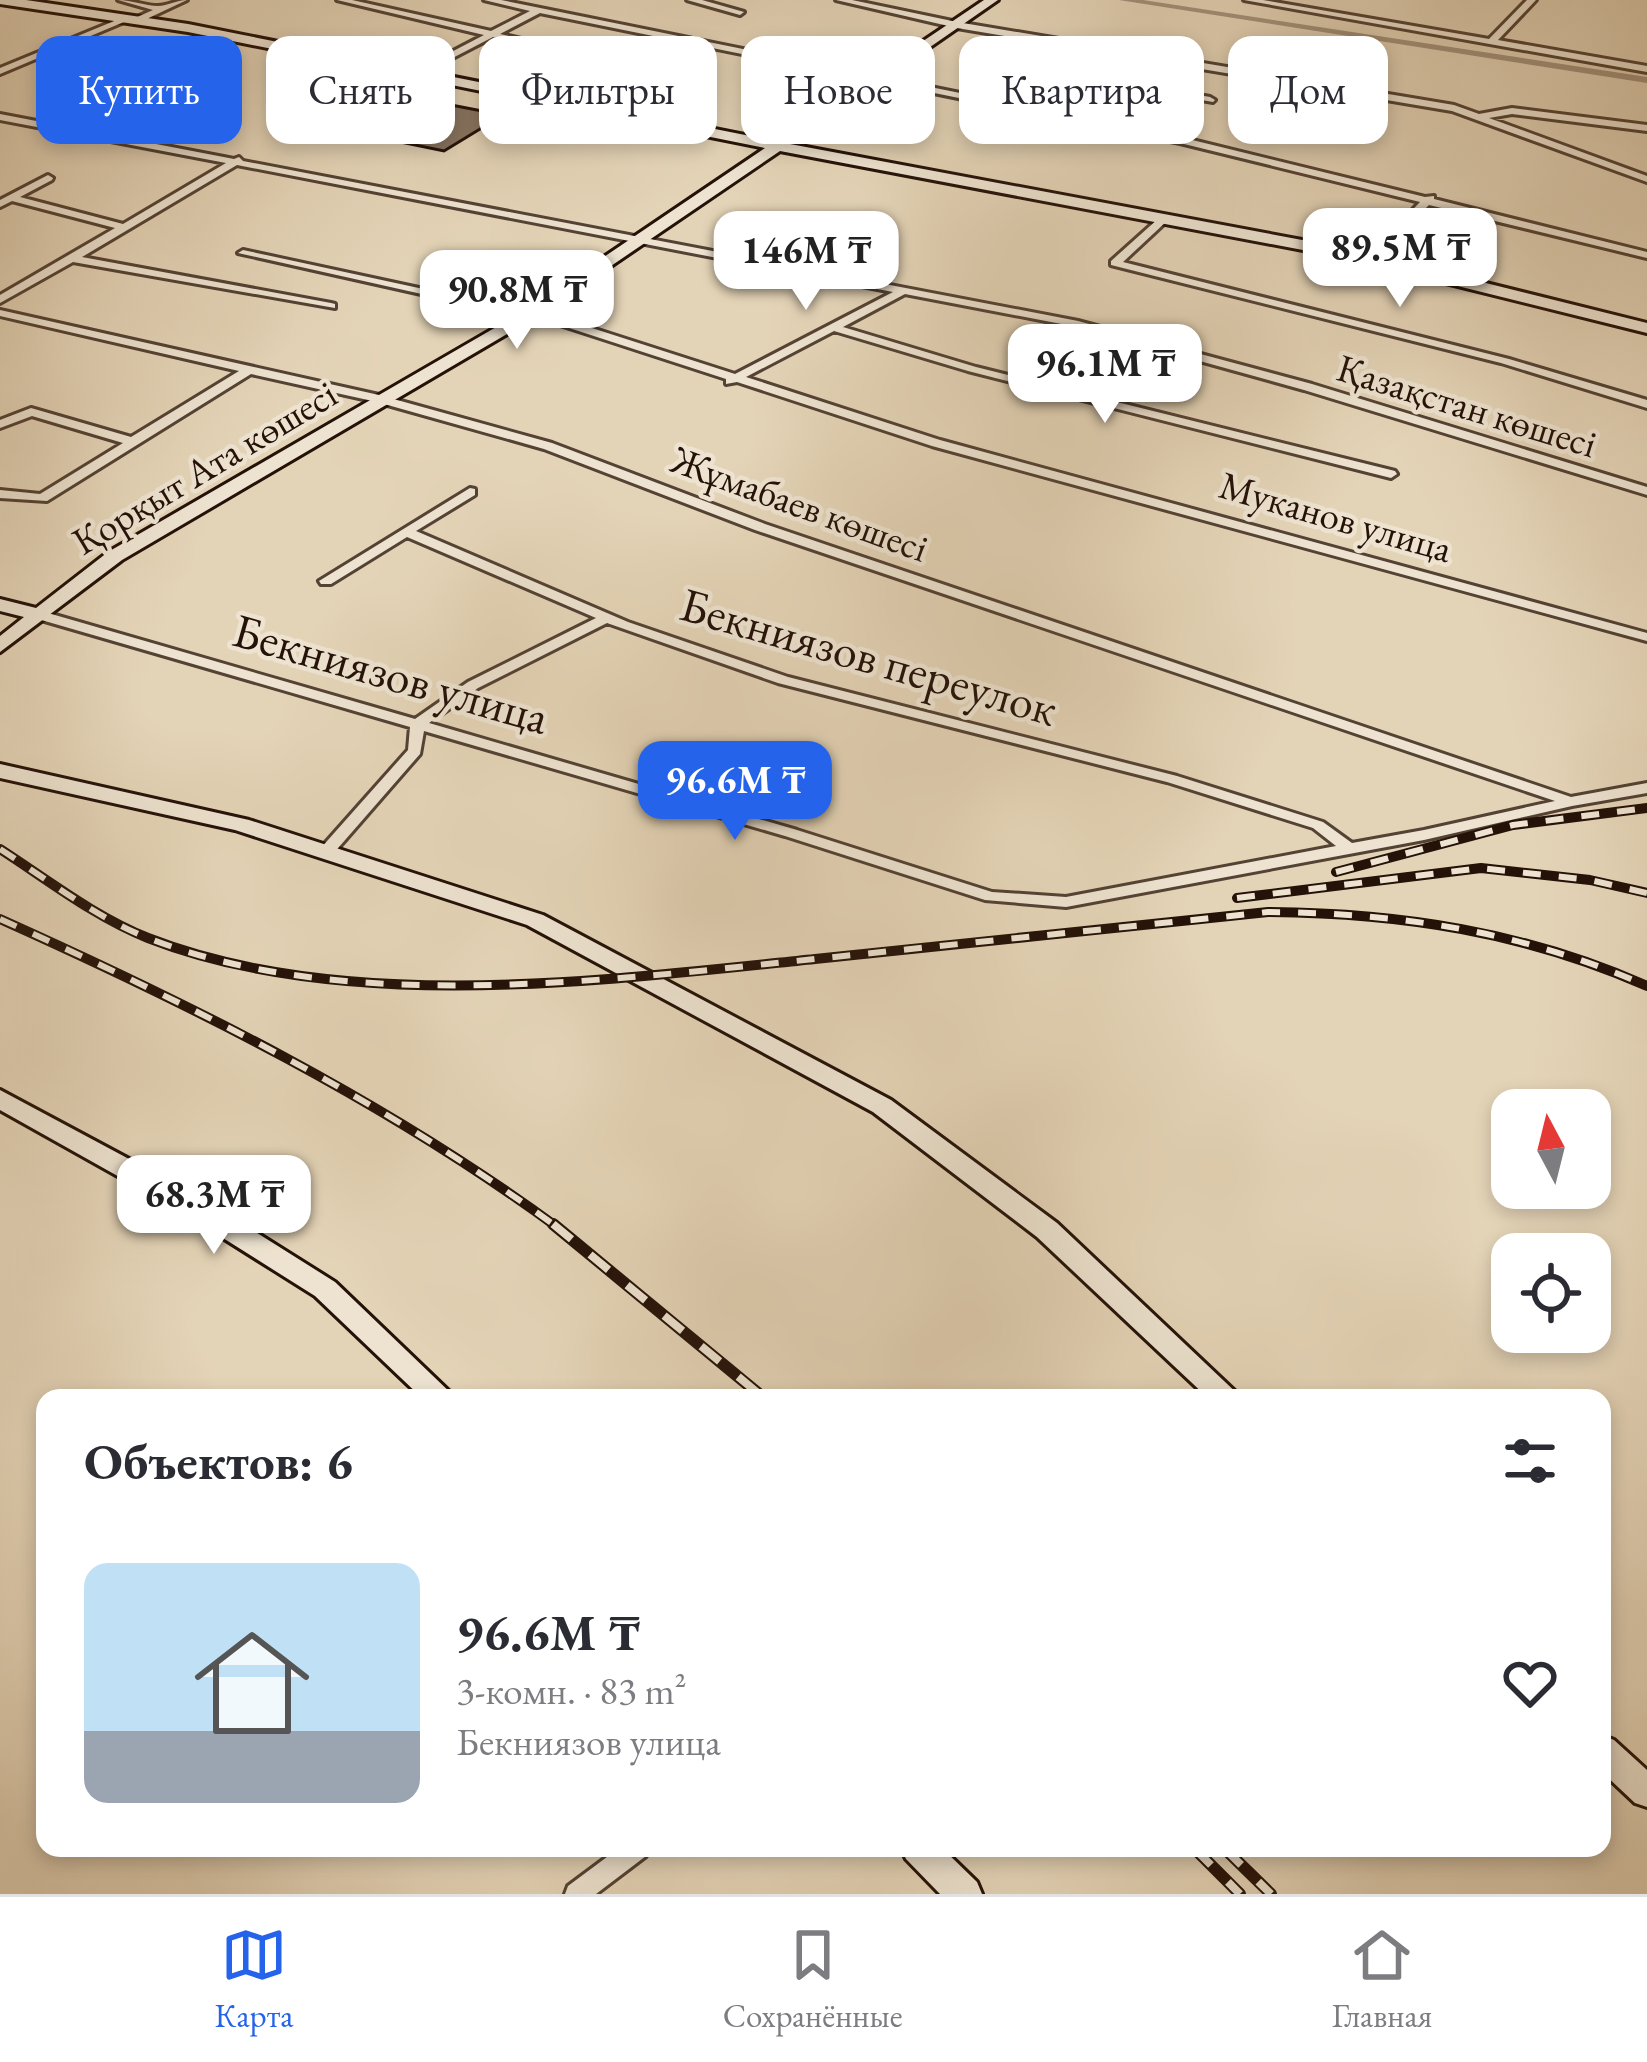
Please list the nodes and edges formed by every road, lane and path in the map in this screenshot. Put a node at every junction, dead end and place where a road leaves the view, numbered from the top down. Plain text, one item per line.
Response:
1 (0, 0) edge
2 (122, 0) edge
3 (183, 0) edge
4 (340, 0) edge
5 (488, 0) edge
6 (691, 0) edge
7 (840, 0) edge
8 (992, 0) edge
9 (1248, 0) edge
10 (1349, 0) edge
11 (1532, 0) edge
12 (508, 2) edge
13 (50, 3) edge
14 (161, 9) junction
15 (538, 11) junction
16 (740, 11) dead end
17 (1333, 14) junction
18 (132, 20) junction
19 (957, 25) junction
20 (486, 36) edge
21 (492, 36) edge
22 (935, 40) edge
23 (1490, 42) junction
24 (266, 45) edge
25 (741, 50) edge
26 (1647, 69) edge
27 (0, 71) edge
28 (455, 82) edge
29 (1204, 99) edge
30 (1210, 100) dead end
31 (1480, 116) junction
32 (0, 117) edge
33 (20, 121) junction
34 (1647, 128) edge
35 (0, 131) edge
36 (781, 144) edge
37 (1188, 144) edge
38 (778, 146) junction
39 (239, 160) junction
40 (49, 178) dead end
41 (1647, 179) edge
42 (1430, 198) junction
43 (6, 201) edge
44 (1163, 220) junction
45 (124, 227) junction
46 (638, 238) junction
47 (1647, 242) edge
48 (1626, 249) junction
49 (242, 253) dead end
50 (1647, 255) edge
51 (71, 258) junction
52 (1371, 259) junction
53 (906, 289) junction
54 (0, 300) edge
55 (332, 306) dead end
56 (0, 313) edge
57 (530, 314) junction
58 (832, 326) junction
59 (1647, 328) edge
60 (249, 370) junction
61 (730, 380) junction
62 (379, 399) junction
63 (1647, 404) edge
64 (0, 424) edge
65 (134, 442) junction
66 (1391, 474) dead end
67 (1647, 491) edge
68 (470, 492) dead end
69 (0, 494) edge
70 (410, 533) junction
71 (326, 581) dead end
72 (0, 605) edge
73 (36, 614) junction
74 (607, 618) junction
75 (1647, 637) edge
76 (0, 646) edge
77 (417, 724) junction
78 (0, 771) edge
79 (1641, 790) edge
80 (1565, 799) junction
81 (1349, 848) junction
82 (326, 852) junction
83 (0, 1099) edge
84 (431, 1389) edge
85 (1217, 1389) edge
86 (1611, 1758) edge
87 (1647, 1792) edge
88 (626, 1857) edge
89 (927, 1857) edge
90 (577, 1894) edge
91 (964, 1894) edge

1 - 13 main road
2 - 14 street
3 - 14 street
4 - 20 street
5 - 12 street
6 - 16 street
7 - 19 street
8 - 19 main road, Қорқыт Ата көшесі
9 - 17 street
10 - 17 street
11 - 23 street
12 - 15 street
13 - 18 main road
14 - 18 street
15 - 21 street
15 - 25 street
17 - 23 street
18 - 24 main road
18 - 27 street
19 - 22 main road, Қорқыт Ата көшесі
19 - 31 street
23 - 26 street
28 - 38 main road
29 - 30 street
31 - 34 street
31 - 41 street
32 - 33 street, Қазақстан көшесі
33 - 35 street
33 - 39 street, Қазақстан көшесі
36 - 38 main road, Қорқыт Ата көшесі
37 - 42 street
38 - 44 main road
38 - 46 main road, Қорқыт Ата көшесі
39 - 45 street
39 - 46 street, Қазақстан көшесі
40 - 43 street
42 - 48 street
42 - 52 street
43 - 45 street
44 - 52 main road
44 - 63 street
45 - 51 street
46 - 53 street, Қазақстан көшесі
46 - 57 main road, Қорқыт Ата көшесі
47 - 48 street
48 - 50 street
49 - 57 street, Муканов улица
51 - 54 street
51 - 55 street
52 - 59 main road
53 - 58 street
53 - 67 street, Қазақстан көшесі
56 - 60 street, Жұмабаев көшесі
57 - 61 street, Муканов улица
57 - 62 main road, Қорқыт Ата көшесі
58 - 61 street
58 - 66 street
60 - 62 street, Жұмабаев көшесі
60 - 65 street
61 - 75 street, Муканов улица
62 - 73 main road, Қорқыт Ата көшесі
62 - 80 street, Жұмабаев көшесі
64 - 65 street
65 - 69 street
68 - 70 street
70 - 71 street
70 - 74 street, Бекниязов переулок
72 - 73 main road, Бекниязов улица
73 - 76 main road, Қорқыт Ата көшесі
73 - 77 street, Бекниязов улица
74 - 77 street
74 - 81 street, Бекниязов переулок
77 - 81 street, Бекниязов улица
77 - 82 street
78 - 82 main road
79 - 80 street, Бекниязов улица
80 - 81 street, Бекниязов улица
82 - 85 main road
83 - 84 main road
86 - 87 main road
88 - 90 street
89 - 91 main road

